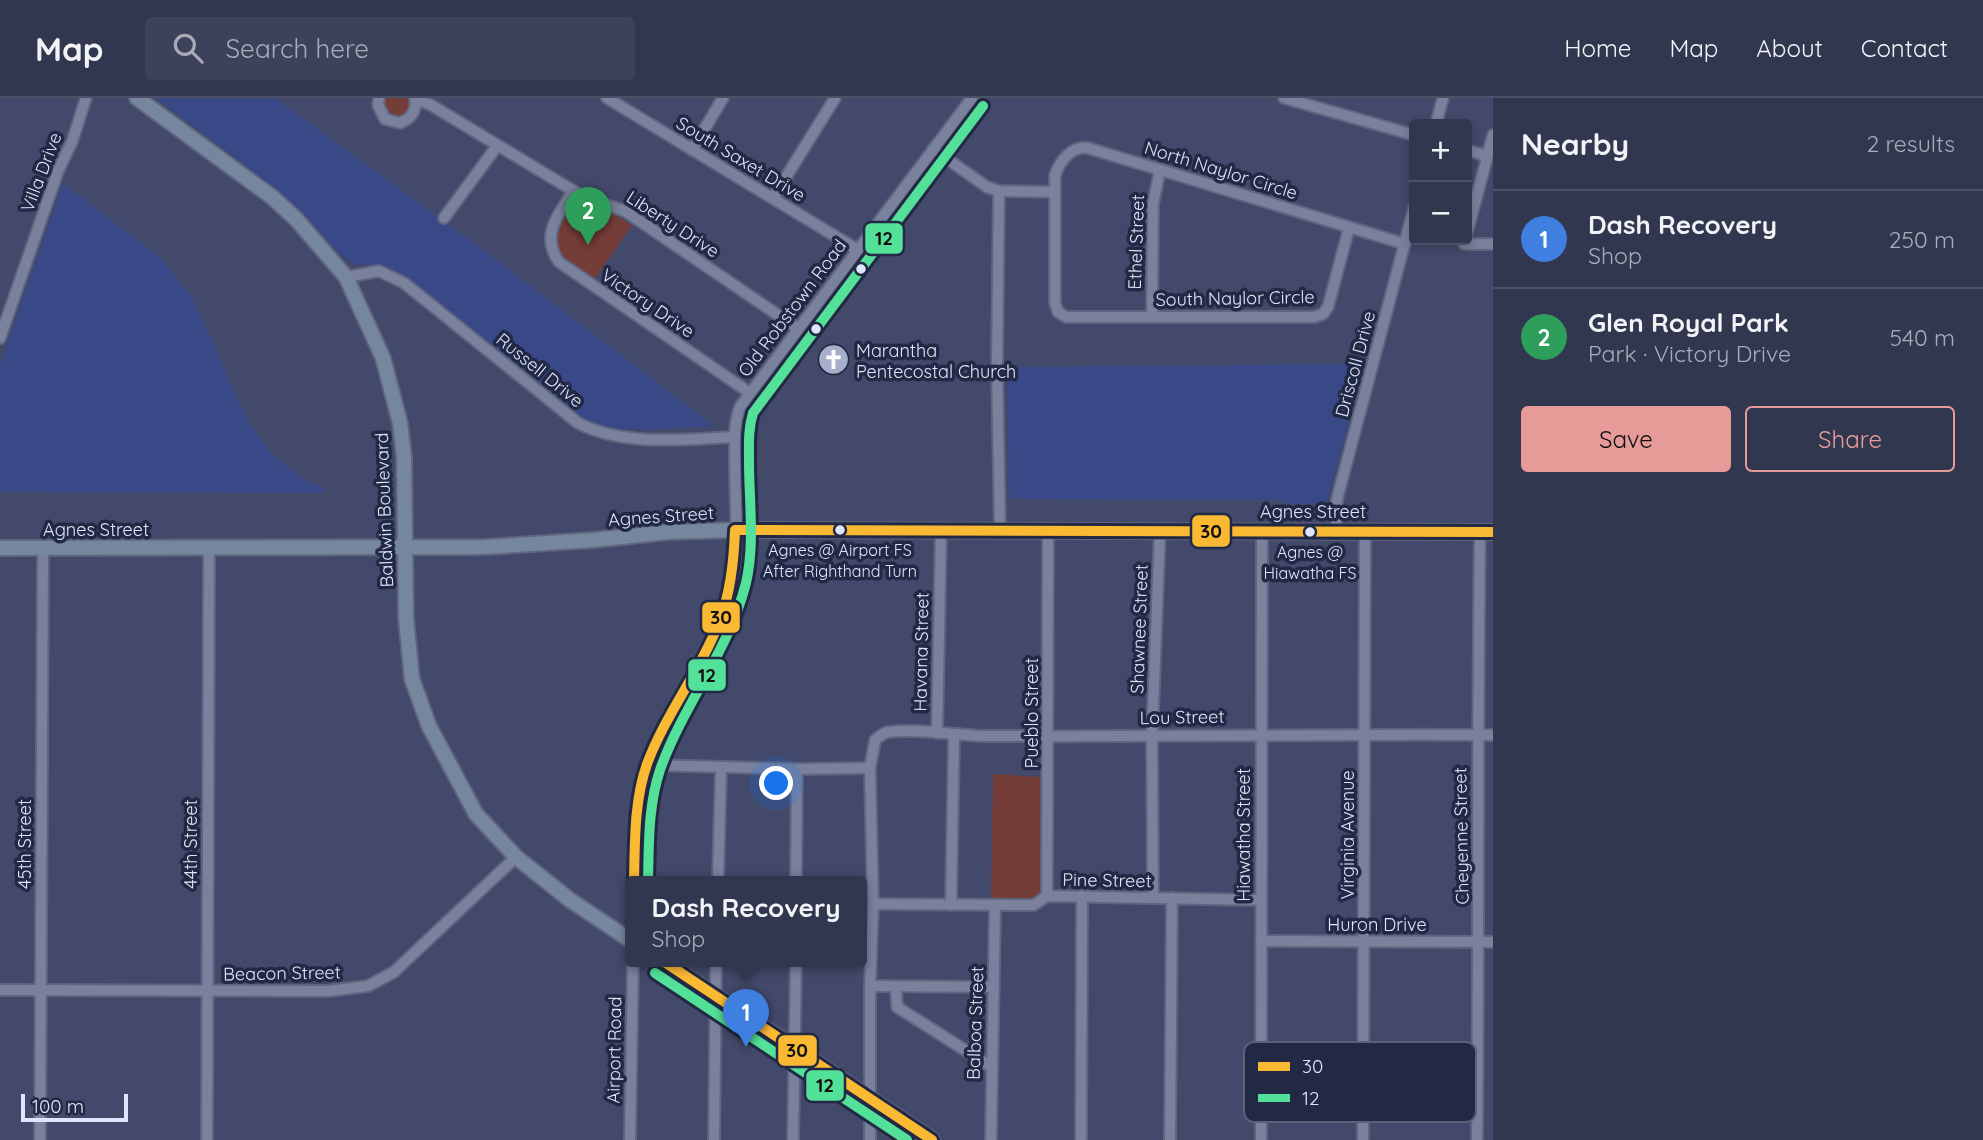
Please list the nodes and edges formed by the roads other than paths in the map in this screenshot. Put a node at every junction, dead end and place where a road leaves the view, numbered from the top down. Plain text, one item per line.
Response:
1 (86, 98) edge
2 (137, 98) edge
3 (379, 98) edge
4 (608, 98) edge
5 (723, 98) edge
6 (835, 98) edge
7 (972, 98) edge
8 (1284, 98) edge
9 (1443, 98) edge
10 (415, 99) edge
11 (1437, 119) edge
12 (1409, 134) edge
13 (1493, 135) edge
14 (497, 146) junction
15 (933, 149) junction
16 (692, 150) junction
17 (1472, 152) edge
18 (1487, 156) junction
19 (1160, 170) junction
20 (999, 191) junction
21 (573, 192) junction
22 (1055, 192) junction
23 (773, 198) junction
24 (1472, 213) edge
25 (444, 218) dead end
26 (1349, 228) junction
27 (1409, 228) edge
28 (1472, 240) edge
29 (1405, 244) junction
30 (1493, 244) edge
31 (858, 250) junction
32 (346, 277) junction
33 (5, 307) edge
34 (1058, 312) joint
35 (1152, 317) junction
36 (797, 328) junction
37 (0, 338) edge
38 (750, 393) junction
39 (735, 437) junction
40 (736, 530) junction
41 (941, 530) junction
42 (1000, 530) junction
43 (1048, 530) junction
44 (1160, 530) junction
45 (1262, 530) junction
46 (1365, 530) junction
47 (1336, 531) junction
48 (1487, 532) edge
49 (404, 547) junction
50 (0, 548) edge
51 (43, 548) junction
52 (209, 549) junction
53 (937, 733) junction
54 (1260, 734) junction
55 (1152, 735) junction
56 (1477, 735) junction
57 (1493, 735) edge
58 (954, 736) junction
59 (1364, 736) junction
60 (1048, 737) junction
61 (647, 765) junction
62 (721, 768) junction
63 (870, 768) junction
64 (797, 769) junction
65 (516, 857) junction
66 (634, 876) edge
67 (718, 876) edge
68 (796, 876) edge
69 (1047, 896) junction
70 (1082, 896) junction
71 (1153, 898) junction
72 (1172, 898) junction
73 (1260, 900) junction
74 (873, 904) junction
75 (951, 905) junction
76 (995, 906) junction
77 (625, 936) edge
78 (1261, 941) junction
79 (1364, 941) junction
80 (1479, 942) junction
81 (1493, 942) edge
82 (633, 967) edge
83 (672, 967) edge
84 (716, 967) edge
85 (796, 967) edge
86 (870, 986) junction
87 (896, 987) junction
88 (994, 987) junction
89 (0, 990) edge
90 (40, 990) junction
91 (207, 992) junction
92 (715, 996) junction
93 (1261, 1042) edge
94 (1363, 1042) edge
95 (795, 1048) junction
96 (990, 1066) junction
97 (870, 1099) junction
98 (1261, 1122) edge
99 (1363, 1122) edge
100 (40, 1140) edge
101 (207, 1140) edge
102 (630, 1140) edge
103 (714, 1140) edge
104 (793, 1140) edge
105 (870, 1140) edge
106 (932, 1140) edge
107 (990, 1140) edge
108 (1081, 1140) edge
109 (1170, 1140) edge
110 (1261, 1140) edge
111 (1363, 1140) edge
112 (1477, 1140) edge

1 - 33 street, Villa Drive
2 - 32 main road, Baldwin Boulevard
3 - 10 street
4 - 16 street, South Saxet Drive
5 - 16 street
6 - 23 street
7 - 15 street, Old Robstown Road
8 - 12 street
9 - 11 street
10 - 14 street, Liberty Drive
13 - 18 street
14 - 21 street, Liberty Drive
14 - 25 street
15 - 20 street
15 - 31 street, Old Robstown Road
16 - 23 street, South Saxet Drive
17 - 18 street
18 - 24 street
19 - 22 street, North Naylor Circle
19 - 26 street, North Naylor Circle
19 - 35 street, Ethel Street
20 - 22 street
20 - 42 street
21 - 36 street, Liberty Drive
21 - 38 street, Victory Drive
22 - 34 street, North Naylor Circle
23 - 31 street, South Saxet Drive
26 - 29 street, North Naylor Circle
26 - 35 street, South Naylor Circle
27 - 29 street, Driscoll Drive
28 - 30 street
29 - 47 street, Driscoll Drive
31 - 36 street, Old Robstown Road
32 - 39 street, Russell Drive
32 - 49 main road, Baldwin Boulevard
33 - 37 street, Villa Drive
34 - 35 street, South Naylor Circle
36 - 38 street, Old Robstown Road
38 - 39 street, Old Robstown Road
39 - 40 street, Old Robstown Road
40 - 41 main road, Agnes Street
40 - 49 main road, Agnes Street
40 - 61 street
41 - 42 main road, Agnes Street
41 - 53 street, Havana Street
42 - 43 main road, Agnes Street
43 - 44 main road, Agnes Street
43 - 60 street, Pueblo Street
44 - 45 main road, Agnes Street
44 - 55 street, Shawnee Street
45 - 47 main road, Agnes Street
45 - 54 street, Hiawatha Street
46 - 47 main road, Agnes Street
46 - 48 main road, Agnes Street
46 - 59 street, Virginia Avenue
48 - 56 street, Cheyenne Street
49 - 52 main road, Agnes Street
49 - 65 main road, Baldwin Boulevard
50 - 51 main road, Agnes Street
51 - 52 main road, Agnes Street
51 - 90 street, 45th Street
52 - 91 street, 44th Street
53 - 58 street, Lou Street
53 - 63 street, Lou Street
54 - 55 street, Lou Street
54 - 59 street, Lou Street
54 - 73 street, Hiawatha Street
55 - 60 street, Lou Street
55 - 71 street, Shawnee Street
56 - 57 street, Lou Street
56 - 59 street, Lou Street
56 - 80 street, Cheyenne Street
58 - 60 street, Lou Street
58 - 75 street
59 - 79 street, Virginia Avenue
60 - 69 street, Pueblo Street
61 - 62 street
61 - 66 street
62 - 64 street
62 - 67 street
63 - 64 street
63 - 74 street
64 - 68 street
65 - 77 main road, Baldwin Boulevard
65 - 91 street, Beacon Street
69 - 70 street, Pine Street
69 - 76 street, Pine Street
70 - 71 street, Pine Street
70 - 108 street
71 - 72 street, Pine Street
72 - 73 street, Pine Street
72 - 109 street
73 - 78 street, Hiawatha Street
74 - 75 street, Pine Street
74 - 86 street
75 - 76 street, Pine Street
76 - 88 street, Balboa Street
78 - 79 street, Huron Drive
78 - 93 street, Hiawatha Street
79 - 80 street, Huron Drive
79 - 94 street, Virginia Avenue
80 - 81 street, Huron Drive
80 - 112 street, Cheyenne Street
82 - 102 street, Airport Road
83 - 92 main road
84 - 92 street
85 - 95 street
86 - 87 street
86 - 97 street
87 - 88 street
87 - 96 street
88 - 96 street, Balboa Street
89 - 90 street, Beacon Street
90 - 91 street, Beacon Street
90 - 100 street, 45th Street
91 - 101 street, 44th Street
92 - 95 main road
92 - 103 street
95 - 97 main road
95 - 104 street
96 - 107 street, Balboa Street
97 - 105 street
97 - 106 main road
98 - 110 street, Hiawatha Street
99 - 111 street, Virginia Avenue

